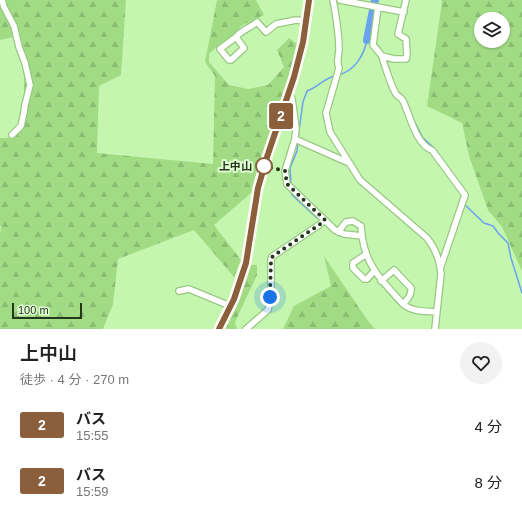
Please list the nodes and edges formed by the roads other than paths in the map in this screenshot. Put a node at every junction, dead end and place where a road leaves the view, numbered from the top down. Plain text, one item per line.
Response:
1 (2, 0) edge
2 (309, 0) edge
3 (333, 0) edge
4 (340, 0) edge
5 (406, 0) edge
6 (378, 7) junction
7 (404, 12) junction
8 (306, 21) junction
9 (236, 37) dead end
10 (382, 56) junction
11 (289, 94) junction
12 (12, 135) dead end
13 (295, 139) junction
14 (349, 163) junction
15 (325, 220) junction
16 (338, 232) junction
17 (362, 236) junction
18 (365, 255) junction
19 (440, 266) junction
20 (374, 271) junction
21 (382, 281) junction
22 (179, 291) dead end
23 (403, 304) junction
24 (230, 306) junction
25 (436, 312) junction
26 (219, 329) edge
27 (246, 329) edge
28 (435, 329) edge

1 - 12 street
2 - 8 highway
3 - 14 street
4 - 6 street
5 - 7 street
6 - 7 street
6 - 10 street
7 - 10 street
8 - 9 street
8 - 11 highway
10 - 19 street
11 - 13 street
11 - 24 highway
13 - 14 street
13 - 15 street
14 - 19 street
15 - 16 street
15 - 27 street
16 - 17 street
16 - 17 street
17 - 18 street
18 - 20 street
18 - 20 street
19 - 25 street
20 - 21 street
21 - 23 street
21 - 23 street
22 - 24 street
23 - 25 street
24 - 26 highway
25 - 28 street

